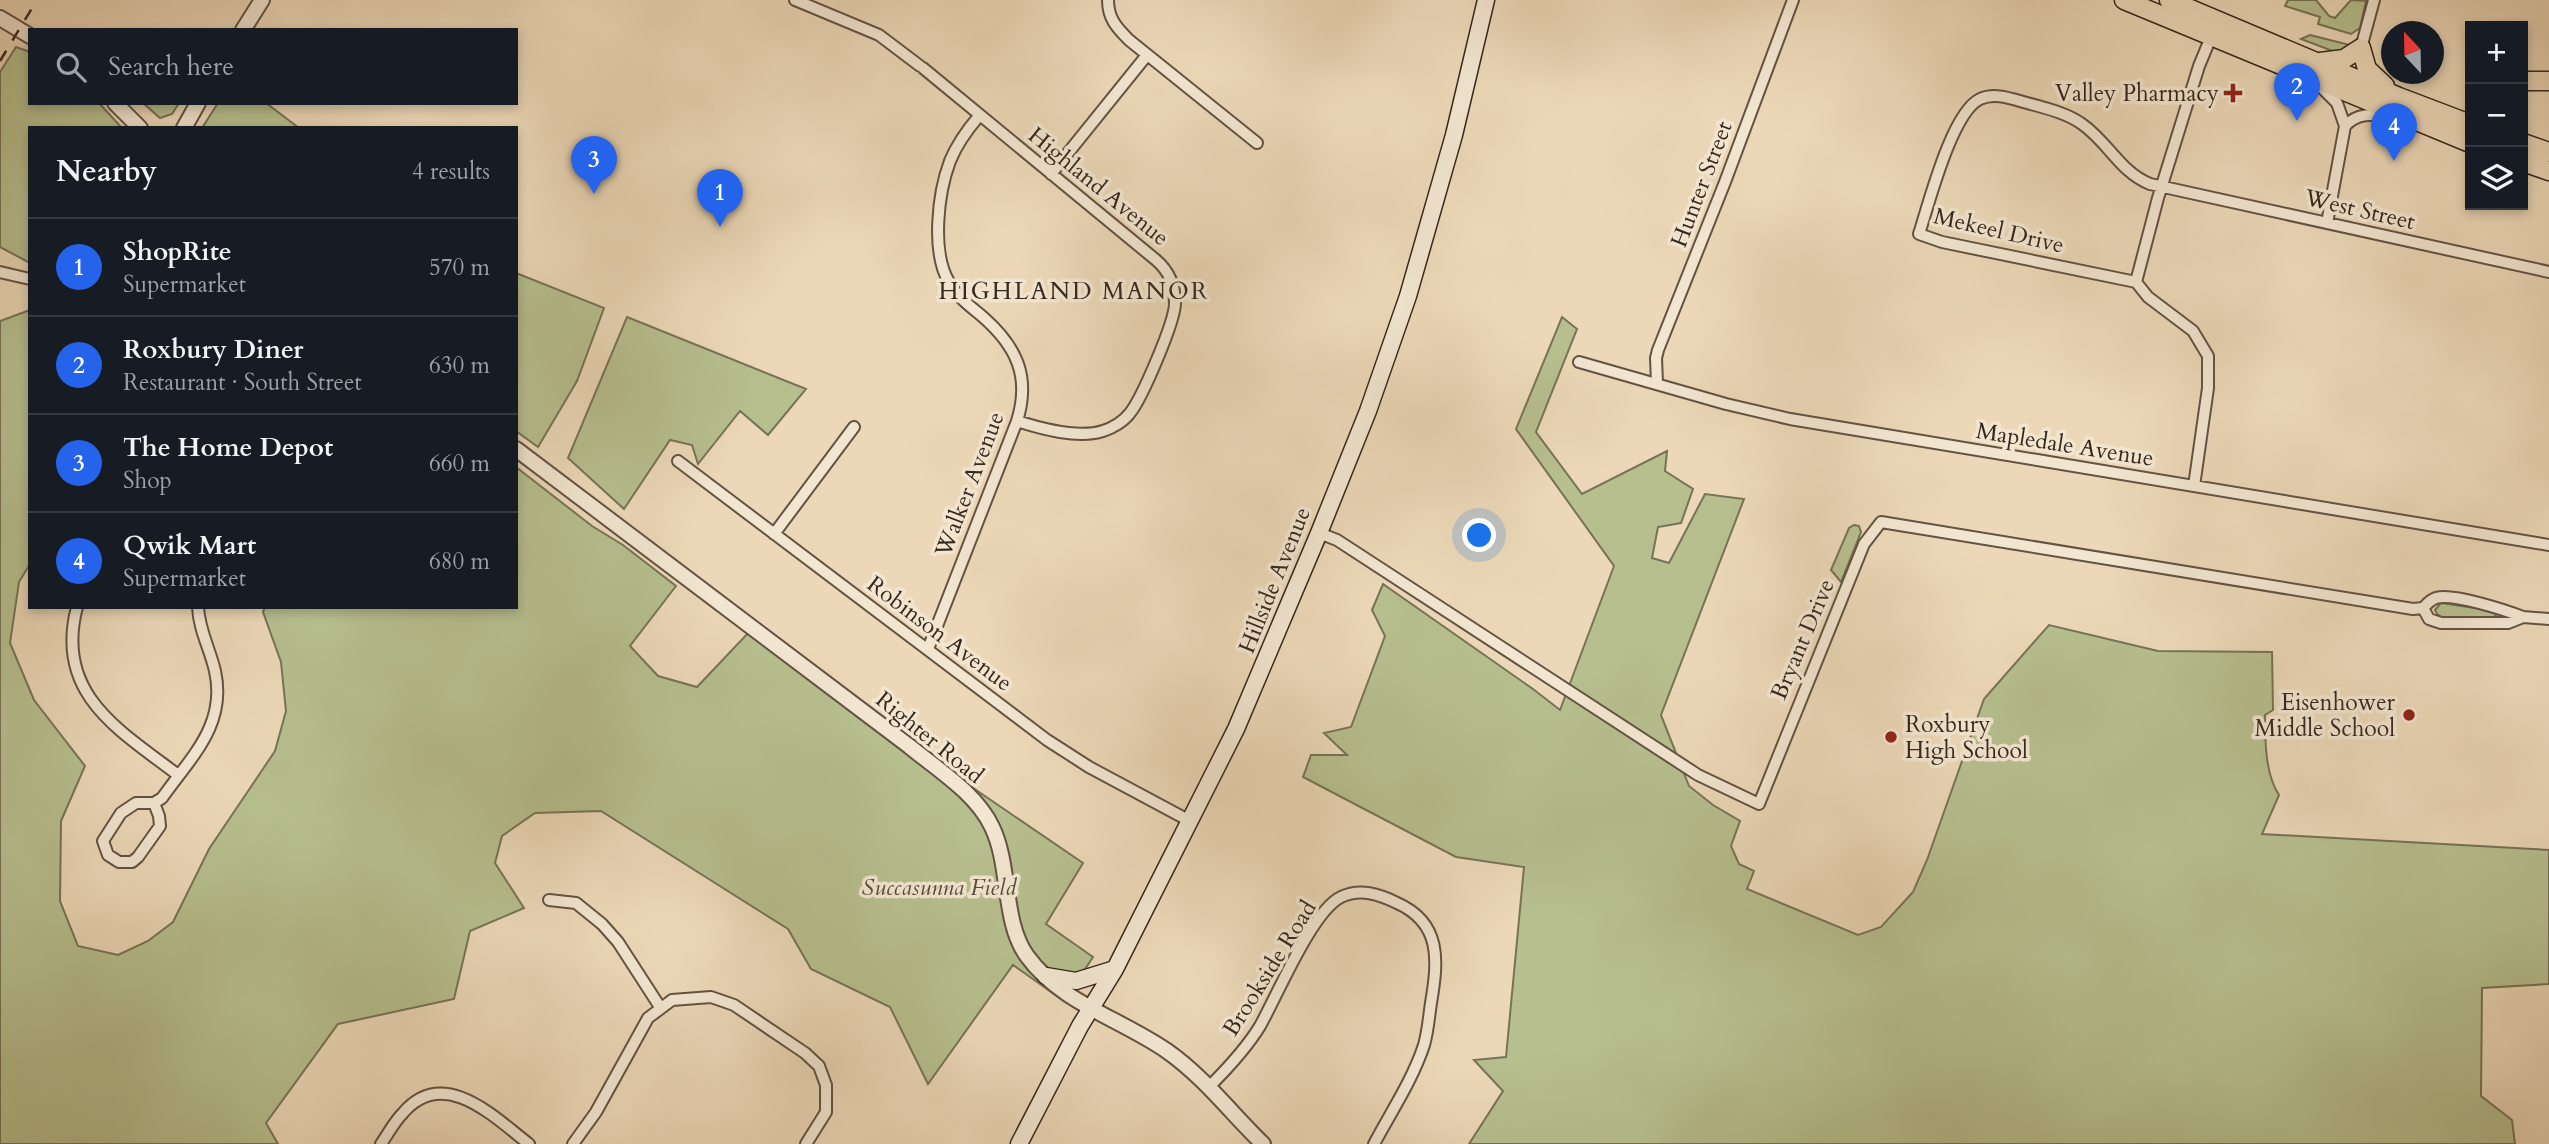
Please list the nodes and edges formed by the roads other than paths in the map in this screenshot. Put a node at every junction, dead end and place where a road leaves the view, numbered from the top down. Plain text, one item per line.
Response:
1 (262, 0) edge
2 (795, 0) edge
3 (1108, 0) edge
4 (1486, 0) edge
5 (1793, 0) edge
6 (2124, 0) edge
7 (2169, 0) edge
8 (2374, 0) edge
9 (0, 18) edge
10 (244, 28) edge
11 (28, 35) edge
12 (2211, 37) junction
13 (2361, 48) junction
14 (1147, 55) junction
15 (2310, 69) junction
16 (2528, 81) edge
17 (2549, 81) edge
18 (2399, 97) junction
19 (117, 105) edge
20 (197, 105) edge
21 (979, 116) junction
22 (2408, 119) junction
23 (2465, 122) edge
24 (138, 126) edge
25 (185, 126) edge
26 (2345, 126) junction
27 (2465, 141) edge
28 (1257, 143) dead end
29 (2528, 145) edge
30 (2545, 151) edge
31 (2528, 164) edge
32 (2549, 171) edge
33 (1051, 174) junction
34 (2163, 186) junction
35 (2327, 223) junction
36 (0, 272) edge
37 (2549, 272) edge
38 (28, 279) edge
39 (2136, 282) junction
40 (1579, 362) dead end
41 (1657, 383) junction
42 (1017, 421) junction
43 (854, 427) dead end
44 (518, 451) edge
45 (678, 461) dead end
46 (2194, 486) junction
47 (1319, 533) junction
48 (774, 534) junction
49 (2549, 545) edge
50 (2423, 608) junction
51 (76, 609) edge
52 (198, 609) edge
53 (2523, 617) junction
54 (2549, 620) edge
55 (928, 649) junction
56 (178, 775) junction
57 (155, 803) junction
58 (1188, 820) junction
59 (549, 900) dead end
60 (1115, 969) junction
61 (1046, 976) junction
62 (660, 1007) junction
63 (1092, 1008) junction
64 (1209, 1087) junction
65 (381, 1144) edge
66 (529, 1144) edge
67 (573, 1144) edge
68 (807, 1144) edge
69 (1019, 1144) edge
70 (1263, 1144) edge
71 (1374, 1144) edge

1 - 10 street
2 - 21 street, Highland Avenue
3 - 14 street
4 - 47 main road, Hillside Avenue
5 - 41 street, Hunter Street
6 - 12 highway
7 - 15 highway
8 - 13 street
9 - 11 street
12 - 15 highway
12 - 34 street
13 - 15 highway
13 - 18 highway
14 - 28 street
14 - 33 street
15 - 18 highway
15 - 22 highway
15 - 26 street
16 - 17 highway
18 - 23 highway
19 - 24 street
20 - 25 street
21 - 33 street, Highland Avenue
21 - 42 street, Walker Avenue
22 - 26 street
22 - 27 highway
26 - 35 street
29 - 30 highway
31 - 32 highway
33 - 42 street, Highland Avenue
34 - 35 street, West Street
34 - 39 street
34 - 39 street, Mekeel Drive
35 - 37 street, West Street
36 - 38 street
39 - 46 street
40 - 41 street, Mapledale Avenue
41 - 46 street, Mapledale Avenue
42 - 55 street, Walker Avenue
43 - 48 street
44 - 61 street, Righter Road
45 - 48 street, Robinson Avenue
46 - 49 street, Mapledale Avenue
47 - 50 street, Bryant Drive
47 - 58 main road, Hillside Avenue
48 - 55 street, Robinson Avenue
50 - 53 street, Bryant Drive
50 - 53 street, Bryant Drive
51 - 56 street
52 - 56 street
53 - 54 street, Bryant Drive
55 - 58 street, Robinson Avenue
56 - 57 street
57 - 57 street
58 - 60 main road, Hillside Avenue
59 - 62 street
60 - 61 main road
60 - 63 main road, Hillside Avenue
61 - 63 street, Righter Road
62 - 67 street
62 - 68 street
63 - 64 street, Righter Road
63 - 69 main road, Hillside Avenue
64 - 70 street, Righter Road
64 - 71 street, Brookside Road
65 - 66 street

